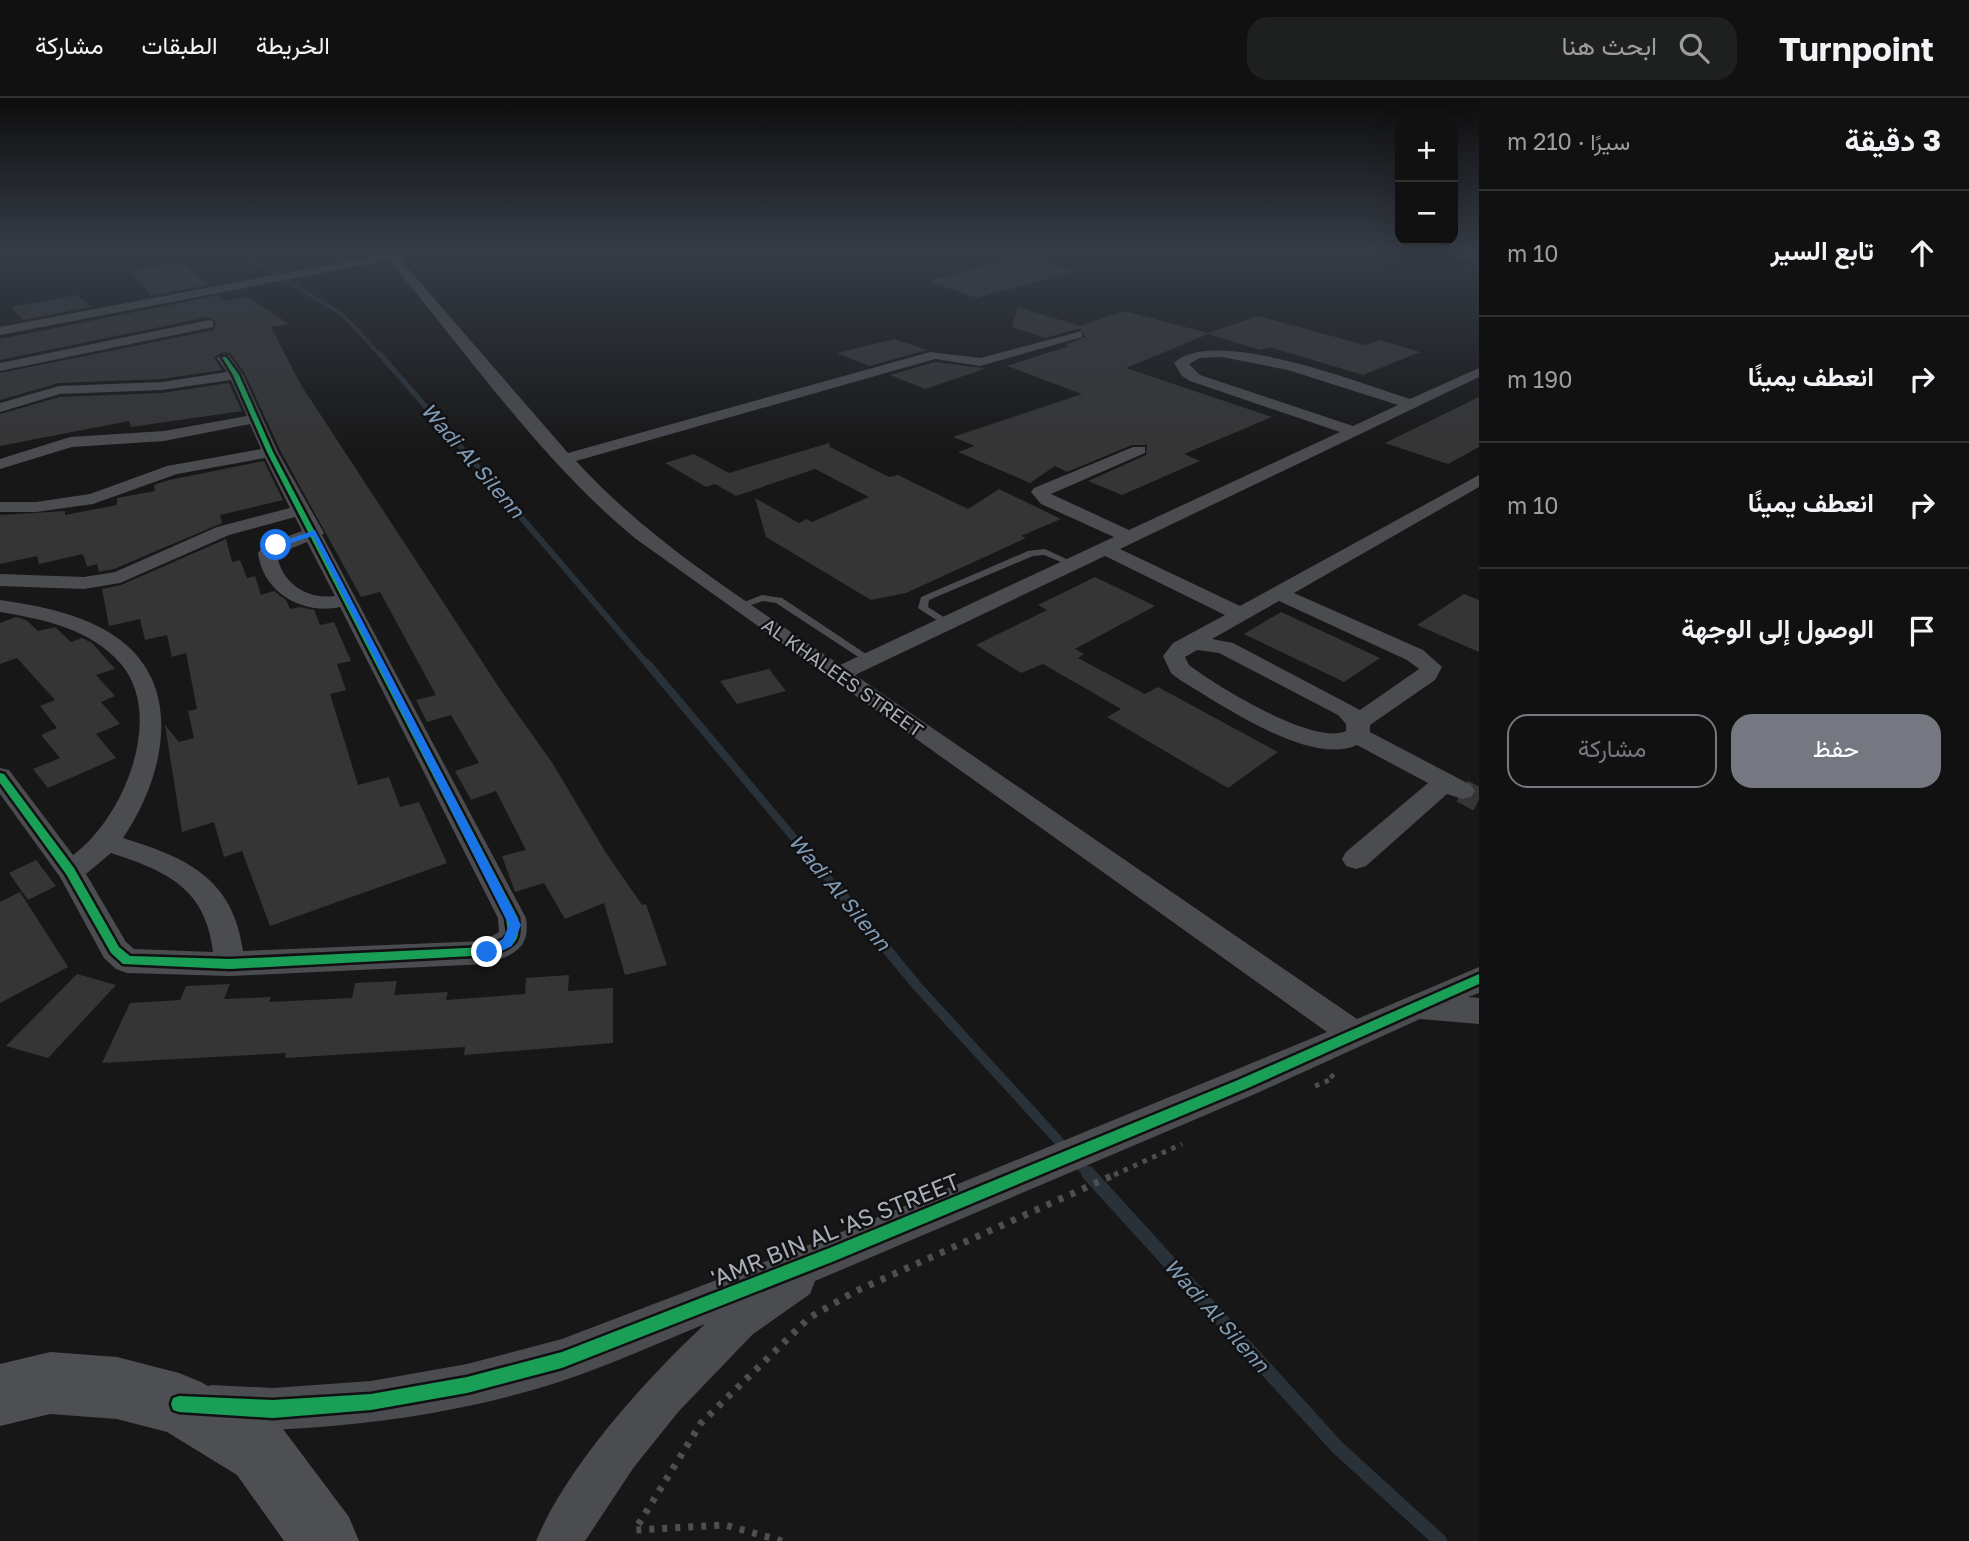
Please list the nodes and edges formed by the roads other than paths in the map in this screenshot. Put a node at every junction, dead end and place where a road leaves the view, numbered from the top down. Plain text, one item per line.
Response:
1 (81, 315) edge
2 (442, 315) edge
3 (209, 324) dead end
4 (0, 331) edge
5 (1076, 334) dead end
6 (935, 356) joint
7 (0, 367) edge
8 (1479, 372) edge
9 (1411, 404) junction
10 (0, 408) edge
11 (255, 419) junction
12 (1353, 431) junction
13 (1139, 450) dead end
14 (270, 452) junction
15 (566, 460) junction
16 (0, 464) edge
17 (1479, 480) edge
18 (0, 507) edge
19 (303, 510) junction
20 (315, 533) junction
21 (1130, 538) junction
22 (1105, 549) junction
23 (1073, 564) junction
24 (0, 580) edge
25 (67, 583) junction
26 (1278, 593) junction
27 (349, 599) junction
28 (739, 606) junction
29 (0, 607) edge
30 (28, 611) junction
31 (1240, 614) junction
32 (947, 623) junction
33 (1181, 648) junction
34 (870, 660) junction
35 (840, 674) junction
36 (1358, 729) junction
37 (0, 776) edge
38 (106, 842) junction
39 (1356, 859) dead end
40 (70, 871) junction
41 (230, 964) junction
42 (1479, 979) edge
43 (1419, 1008) junction
44 (1479, 1011) edge
45 (1353, 1033) junction
46 (1243, 1084) joint
47 (906, 1222) joint
48 (832, 1255) junction
49 (17, 1386) edge
50 (179, 1404) junction
51 (325, 1541) edge
52 (559, 1541) edge

1 - 4 street
2 - 15 street, AL KHALEES STREET
3 - 7 street
5 - 6 street
6 - 15 street
8 - 9 street
9 - 12 street
9 - 12 street
10 - 11 street
11 - 14 street
11 - 16 street
12 - 21 street
13 - 21 street
14 - 18 street
14 - 19 street
15 - 28 street, AL KHALEES STREET
17 - 26 street
19 - 20 street
19 - 25 street
20 - 27 street
20 - 27 street
21 - 22 street
22 - 23 street
22 - 31 street
23 - 32 street
23 - 32 lane
24 - 25 street
25 - 30 street
26 - 31 street
26 - 36 street
27 - 41 street
28 - 34 lane
28 - 35 street, AL KHALEES STREET
29 - 30 street
30 - 38 street
31 - 33 street
32 - 34 street
33 - 36 street
33 - 36 street
34 - 35 street
35 - 45 street, AL KHALEES STREET
36 - 39 street
37 - 40 street
38 - 40 street
38 - 41 street
40 - 41 street
42 - 43 street, 'AMR BIN AL 'AS STREET
43 - 44 street
43 - 45 street, 'AMR BIN AL 'AS STREET
45 - 46 street, 'AMR BIN AL 'AS STREET
46 - 47 street, 'AMR BIN AL 'AS STREET
47 - 48 street, 'AMR BIN AL 'AS STREET
48 - 50 street, 'AMR BIN AL 'AS STREET
48 - 52 street, 'AMR BIN AL 'AS STREET
49 - 50 main road
50 - 51 main road

